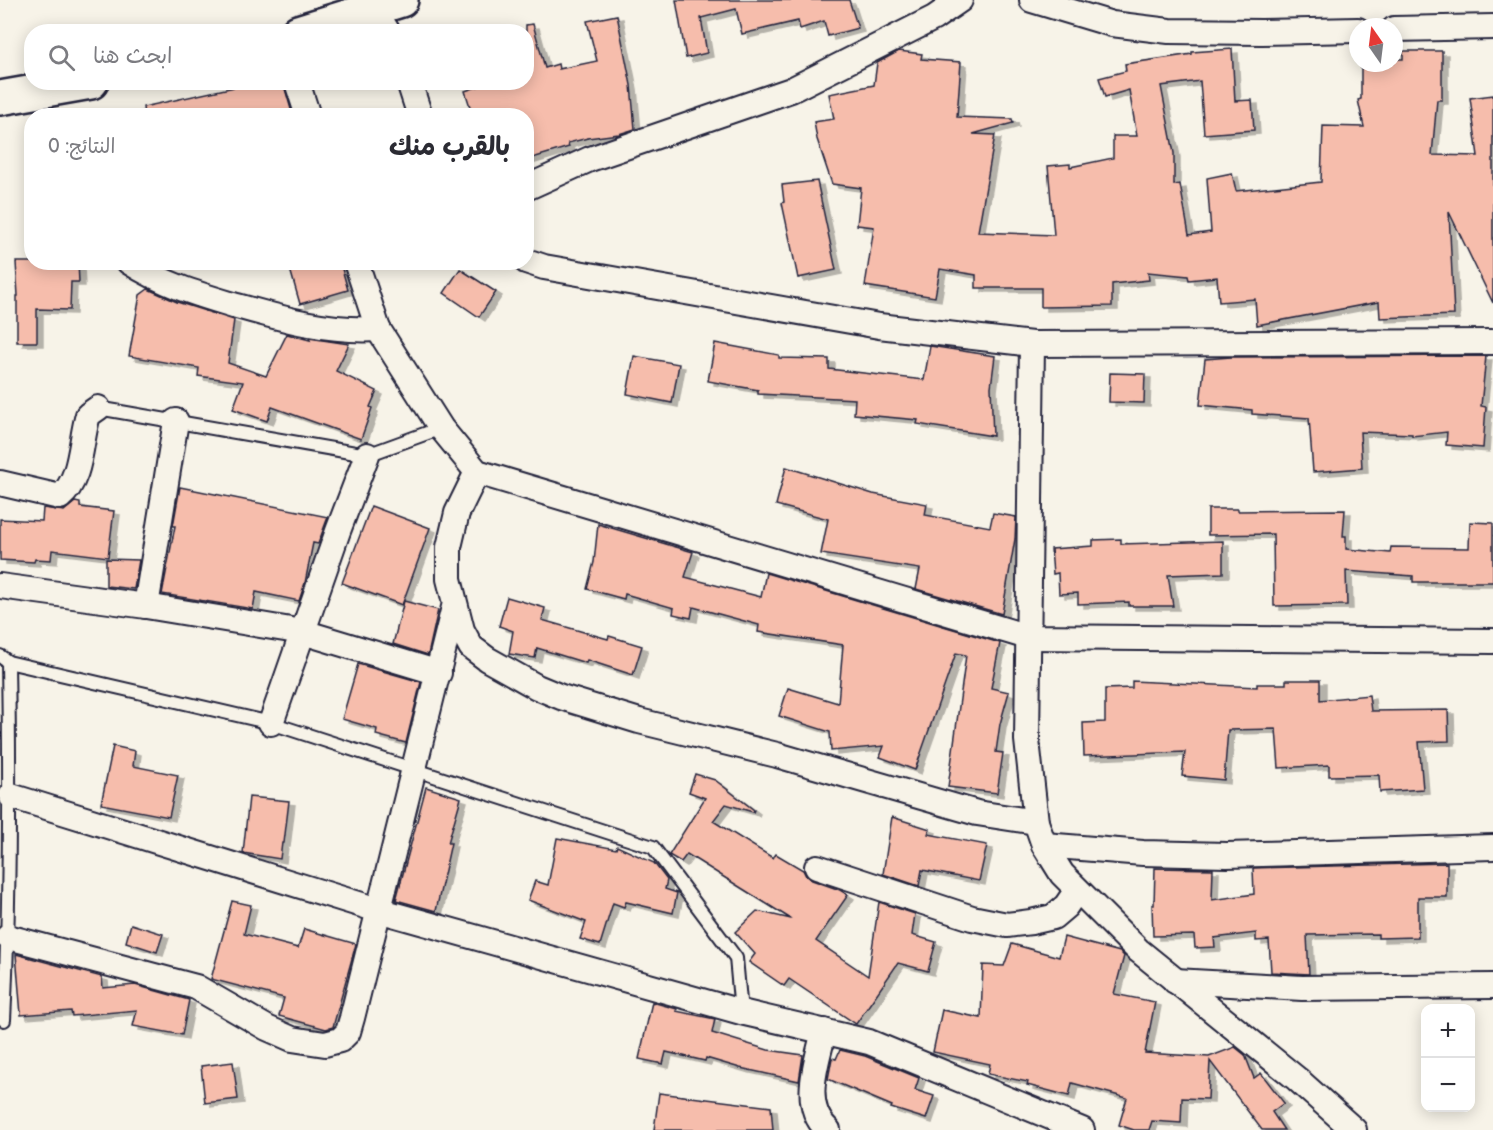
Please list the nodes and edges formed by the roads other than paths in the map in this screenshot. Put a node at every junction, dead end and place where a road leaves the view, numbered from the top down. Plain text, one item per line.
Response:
1 (960, 0) edge
2 (1032, 0) edge
3 (383, 10) edge
4 (329, 24) edge
5 (1493, 27) edge
6 (1403, 29) edge
7 (1349, 30) edge
8 (46, 90) edge
9 (300, 90) edge
10 (412, 90) edge
11 (0, 98) edge
12 (305, 108) edge
13 (417, 108) edge
14 (534, 184) edge
15 (534, 263) edge
16 (141, 270) edge
17 (359, 270) edge
18 (378, 329) junction
19 (1493, 342) edge
20 (1032, 344) junction
21 (98, 408) joint
22 (176, 422) junction
23 (441, 428) junction
24 (367, 455) junction
25 (477, 472) junction
26 (0, 483) edge
27 (0, 586) edge
28 (146, 606) junction
29 (454, 607) junction
30 (303, 632) junction
31 (1028, 637) junction
32 (1493, 640) edge
33 (4, 659) edge
34 (438, 673) junction
35 (272, 723) junction
36 (415, 770) junction
37 (11, 796) junction
38 (1036, 822) junction
39 (1044, 845) junction
40 (1493, 847) edge
41 (817, 867) dead end
42 (1077, 890) junction
43 (378, 910) junction
44 (8, 937) junction
45 (1175, 981) junction
46 (1493, 986) edge
47 (741, 1012) junction
48 (4, 1020) dead end
49 (824, 1031) junction
50 (821, 1128) edge
51 (1082, 1130) edge
52 (1354, 1130) edge

1 - 14 street
2 - 7 street
3 - 4 main road
5 - 6 street
8 - 11 main road
9 - 12 street
10 - 13 street
15 - 20 street
16 - 18 street
17 - 18 street
18 - 23 street
19 - 20 street
20 - 31 street
21 - 22 lane
21 - 26 street
22 - 24 lane
22 - 28 street
23 - 24 lane
23 - 25 street
24 - 30 street
25 - 29 street
25 - 31 street
27 - 28 street
28 - 30 street
29 - 34 street
29 - 38 street
30 - 34 street
30 - 35 street
31 - 32 street
31 - 38 street
33 - 35 lane
33 - 37 lane
34 - 36 street
35 - 36 lane
36 - 43 street
36 - 47 lane
37 - 43 street
37 - 44 lane
38 - 39 street
39 - 40 street
39 - 42 street
41 - 42 street
42 - 45 street
43 - 44 street
43 - 47 street
44 - 48 lane
45 - 46 street
45 - 52 street
47 - 49 street
49 - 50 street
49 - 51 street

